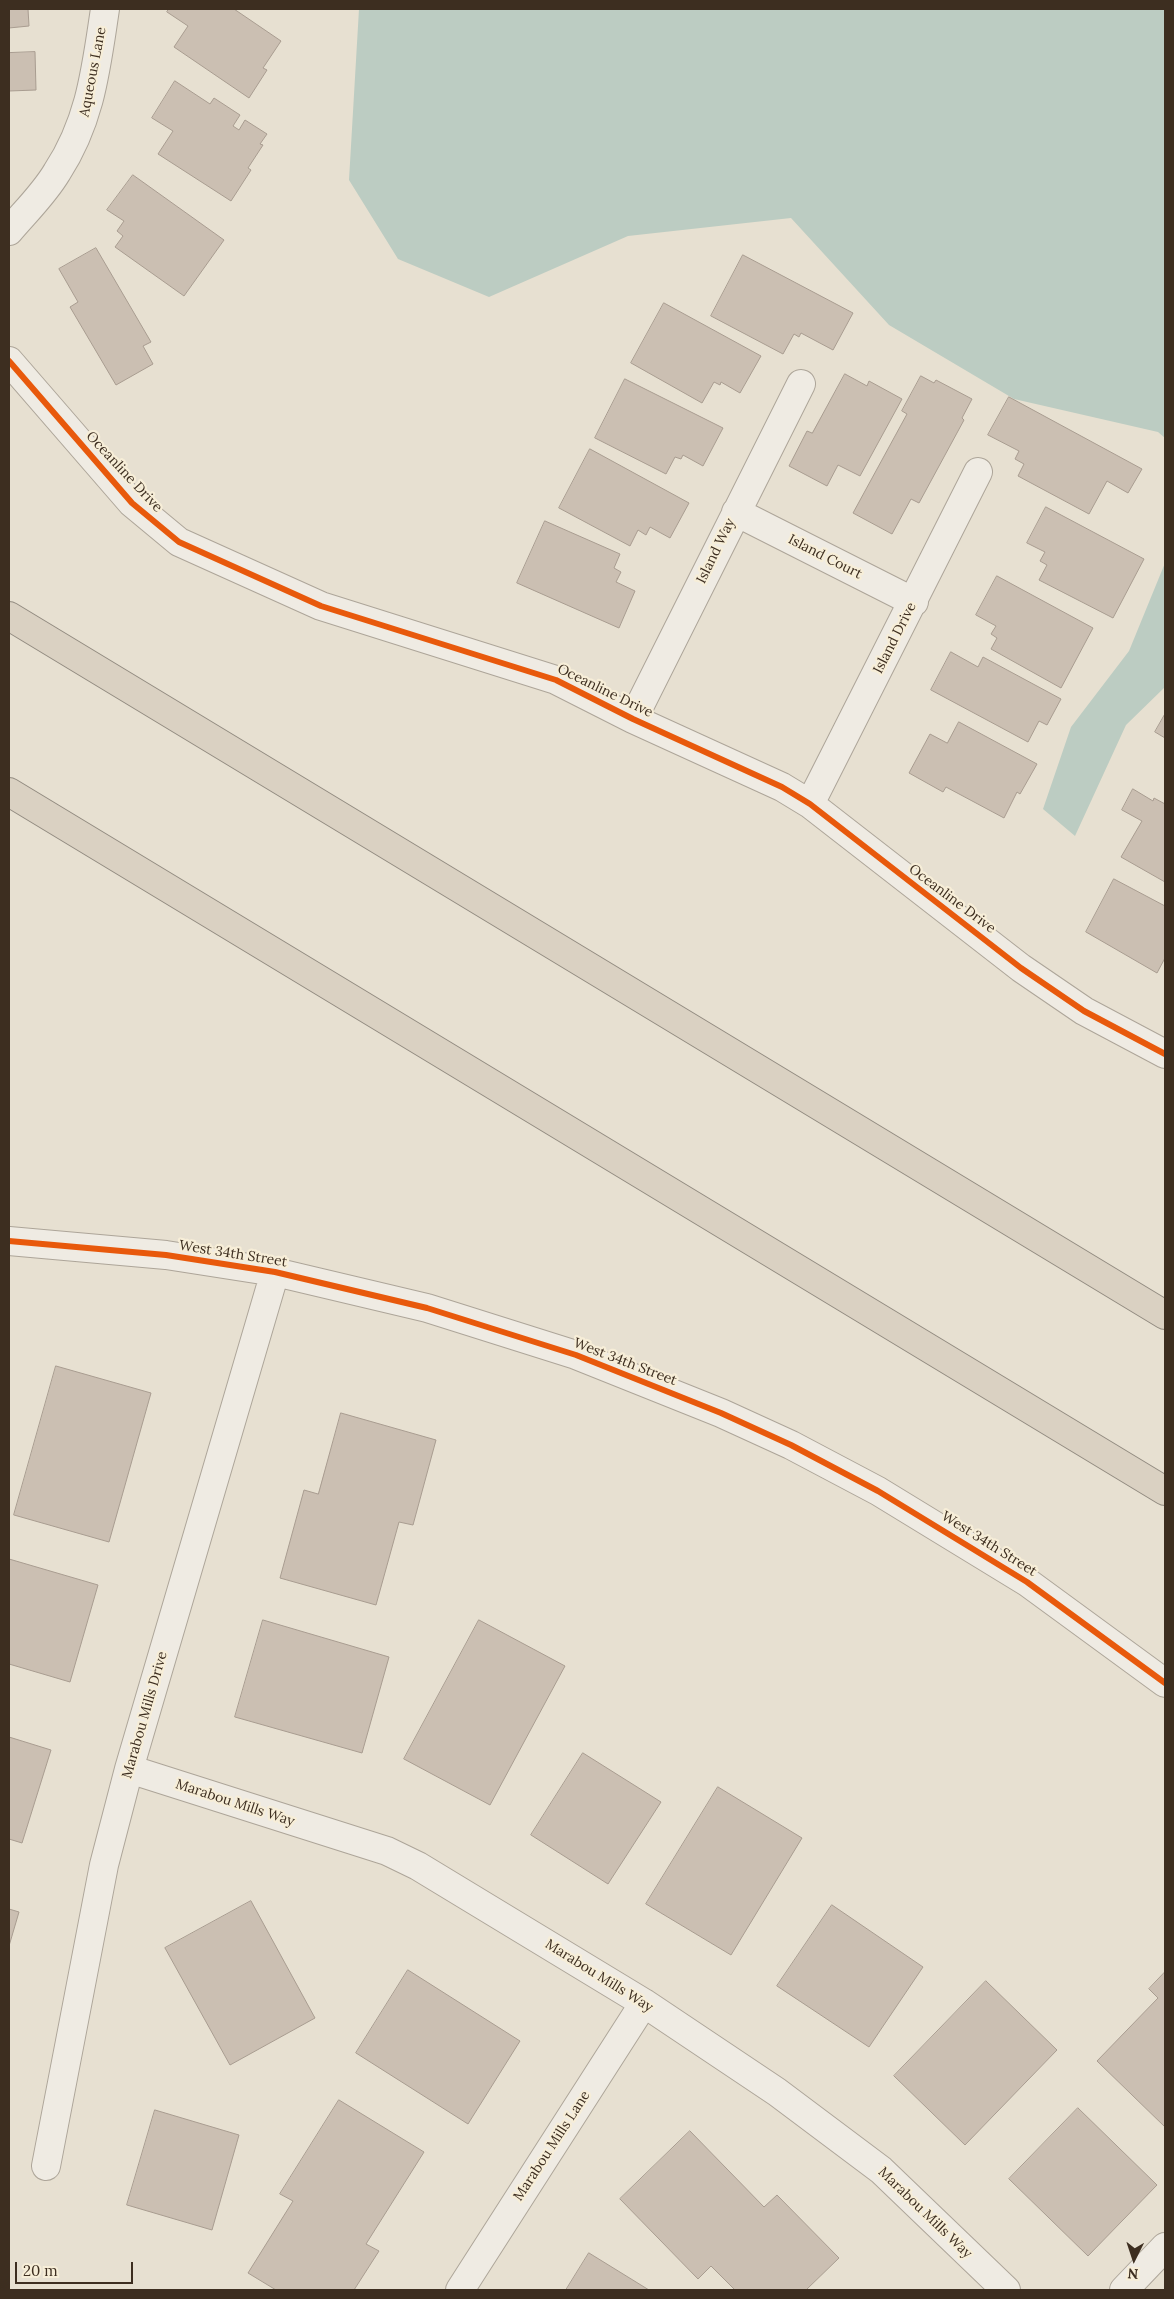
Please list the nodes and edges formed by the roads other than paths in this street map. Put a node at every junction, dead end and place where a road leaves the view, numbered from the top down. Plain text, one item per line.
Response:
1 (104, 9) edge
2 (9, 231) edge
3 (9, 361) edge
4 (801, 384) dead end
5 (978, 472) dead end
6 (736, 512) junction
7 (914, 602) junction
8 (9, 616) edge
9 (633, 719) junction
10 (9, 792) edge
11 (810, 804) junction
12 (1165, 1054) edge
13 (9, 1241) edge
14 (276, 1272) junction
15 (1165, 1314) edge
16 (1165, 1490) edge
17 (1165, 1683) edge
18 (129, 1769) junction
19 (644, 2003) junction
20 (46, 2166) dead end
21 (1165, 2247) edge
22 (460, 2290) edge
23 (1006, 2290) edge
24 (1124, 2290) edge

1 - 2 street, Aqueous Lane
3 - 9 street, Oceanline Drive
4 - 6 street, Island Way
5 - 7 street, Island Drive
6 - 7 street, Island Court
6 - 9 street, Island Way
7 - 11 street, Island Drive
8 - 15 highway
9 - 11 street, Oceanline Drive
10 - 16 highway
11 - 12 street, Oceanline Drive
13 - 14 street, West 34th Street
14 - 17 street, West 34th Street
14 - 18 street, Marabou Mills Drive
18 - 19 street, Marabou Mills Way
18 - 20 street, Marabou Mills Drive
19 - 22 street, Marabou Mills Lane
19 - 23 street, Marabou Mills Way
21 - 24 street

